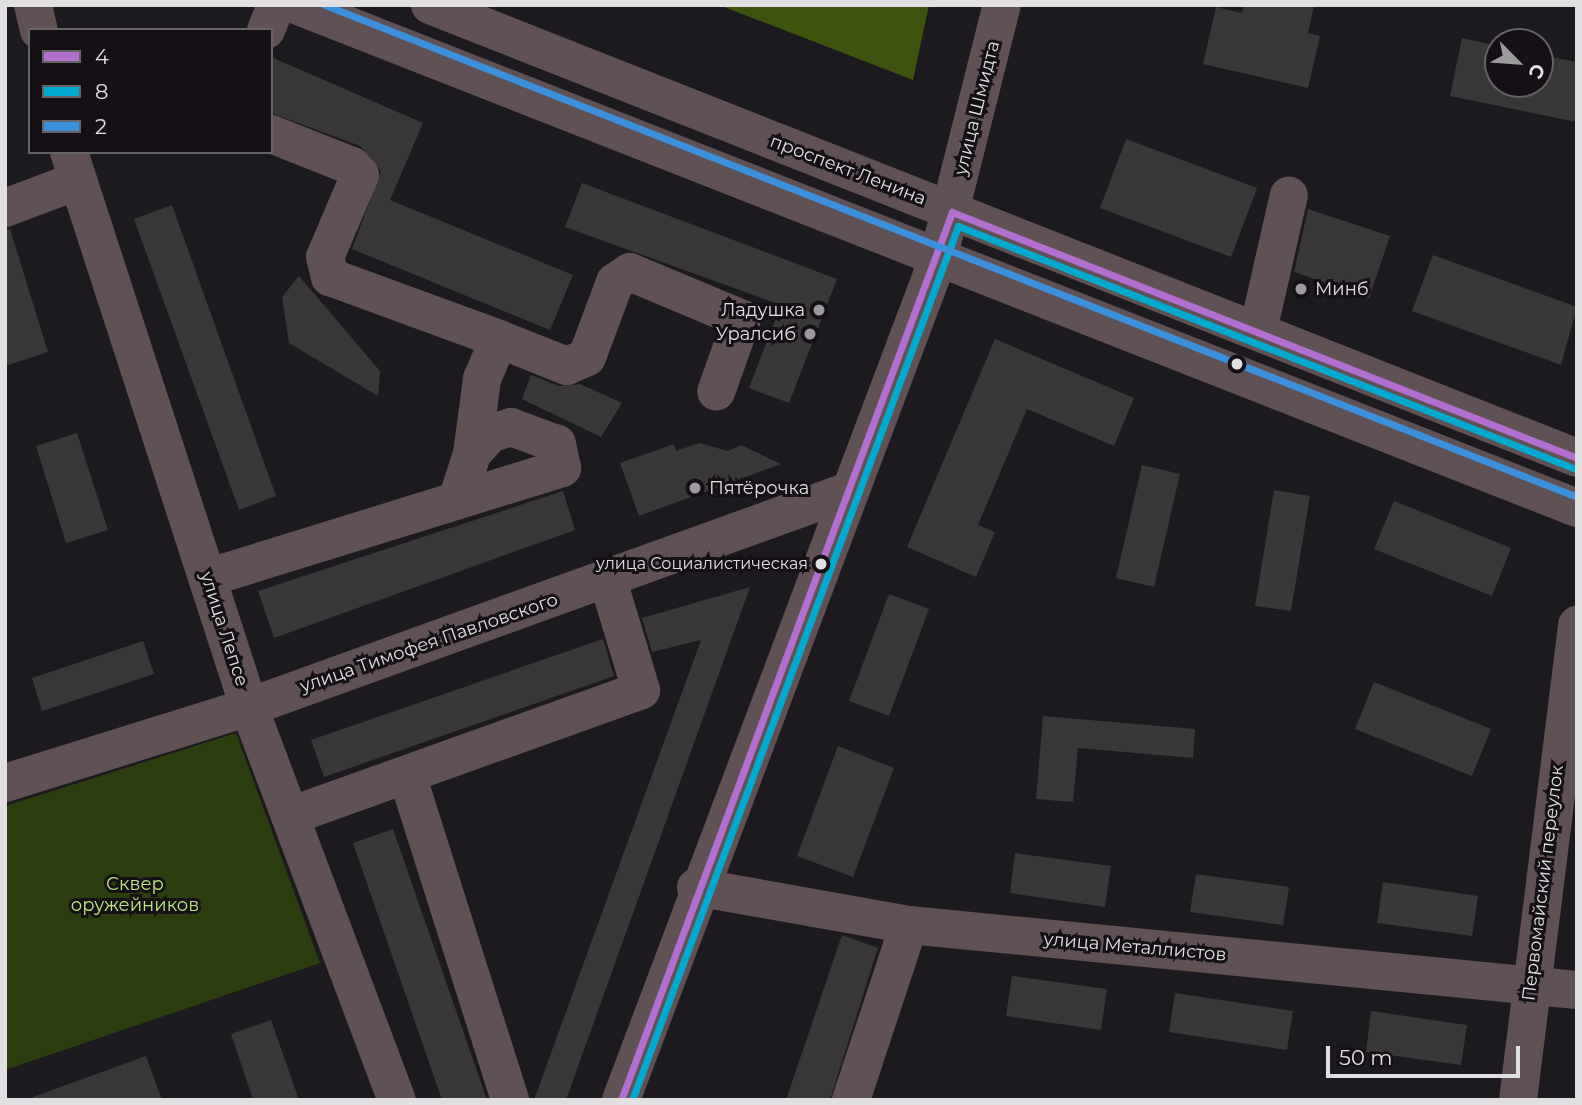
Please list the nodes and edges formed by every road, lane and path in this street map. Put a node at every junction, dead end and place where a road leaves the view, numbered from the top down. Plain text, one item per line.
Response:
1 (33, 5) edge
2 (276, 5) edge
3 (296, 5) edge
4 (430, 5) edge
5 (1002, 5) edge
6 (39, 28) edge
7 (267, 28) edge
8 (273, 135) edge
9 (73, 167) edge
10 (1289, 195) dead end
11 (5, 208) edge
12 (953, 212) junction
13 (938, 260) junction
14 (1258, 331) junction
15 (499, 339) junction
16 (716, 392) dead end
17 (472, 454) junction
18 (1577, 458) edge
19 (849, 491) junction
20 (457, 500) junction
21 (1577, 508) edge
22 (207, 578) junction
23 (608, 580) junction
24 (1577, 625) edge
25 (249, 707) junction
26 (407, 775) junction
27 (5, 783) edge
28 (290, 816) junction
29 (696, 887) junction
30 (909, 925) junction
31 (1530, 984) junction
32 (1577, 990) edge
33 (397, 1100) edge
34 (510, 1100) edge
35 (621, 1100) edge
36 (851, 1100) edge
37 (1518, 1100) edge

1 - 6 street
2 - 7 street
3 - 13 main road
4 - 12 main road, проспект Ленина
5 - 12 main road, улица Шмидта
8 - 15 street
9 - 11 street
9 - 22 street, улица Лепсе
10 - 14 street
12 - 13 main road, улица Шмидта
12 - 14 main road, проспект Ленина
13 - 19 main road, улица Шмидта
13 - 21 main road
14 - 18 main road, проспект Ленина
15 - 16 street
15 - 17 street
17 - 20 street
17 - 20 street
19 - 23 street, улица Тимофея Павловского
19 - 29 main road, улица Шмидта
20 - 22 street
22 - 25 street, улица Лепсе
23 - 25 street, улица Тимофея Павловского
23 - 26 street
24 - 31 street, Первомайский переулок
25 - 27 street, улица Тимофея Павловского
25 - 28 street, улица Лепсе
26 - 28 street
26 - 34 street
28 - 33 street, улица Лепсе
29 - 30 street, улица Металлистов
29 - 35 main road, улица Шмидта
30 - 31 street, улица Металлистов
30 - 36 street
31 - 32 street, улица Металлистов
31 - 37 street, Первомайский переулок

